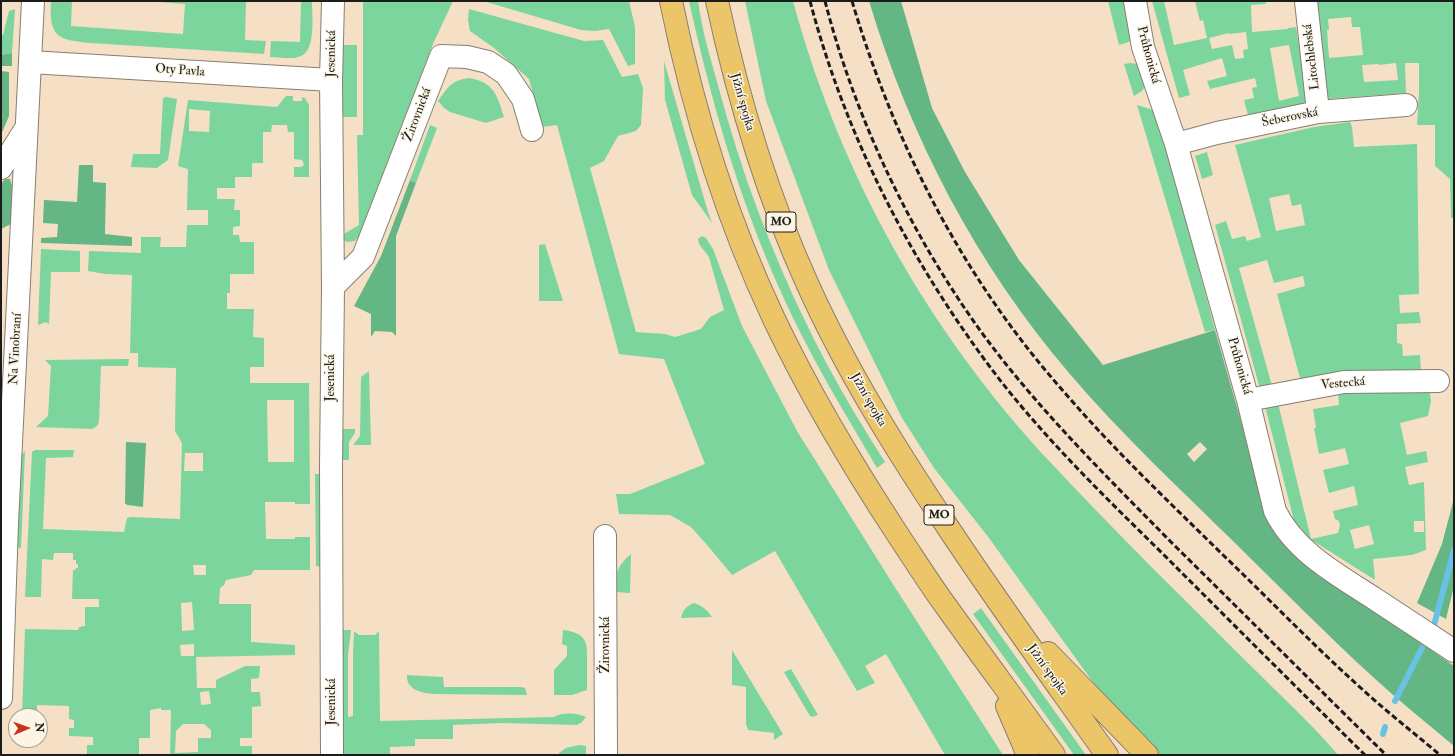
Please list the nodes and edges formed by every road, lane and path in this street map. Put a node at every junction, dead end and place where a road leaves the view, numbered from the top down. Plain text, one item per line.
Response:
1 (33, 1) edge
2 (333, 1) edge
3 (671, 1) edge
4 (717, 1) edge
5 (1135, 1) edge
6 (1306, 1) edge
7 (30, 62) junction
8 (331, 80) junction
9 (1406, 105) dead end
10 (1318, 112) junction
11 (27, 126) junction
12 (532, 130) dead end
13 (1176, 144) junction
14 (1, 168) edge
15 (332, 287) junction
16 (1438, 381) dead end
17 (1248, 400) junction
18 (4, 515) edge
19 (605, 536) dead end
20 (997, 600) junction
21 (1448, 647) edge
22 (982, 655) junction
23 (1, 698) edge
24 (332, 755) edge
25 (606, 755) edge
26 (1028, 755) edge
27 (1054, 755) edge
28 (1108, 755) edge
29 (1147, 755) edge

1 - 7 street, Na Vinobraní
2 - 8 street, Jesenická
3 - 22 highway
4 - 20 highway, Jižní spojka / MO
5 - 13 street, Průhonická
6 - 10 street, Litochlebská
7 - 8 street, Oty Pavla
7 - 11 street, Na Vinobraní
8 - 15 street, Jesenická
9 - 10 street, Šeberovská
10 - 13 street, Šeberovská
11 - 14 street
11 - 18 street, Na Vinobraní
12 - 15 street, Žirovnická
13 - 17 street, Průhonická
15 - 24 street, Jesenická
16 - 17 street, Vestecká
17 - 21 street, Průhonická
18 - 23 street, Na Vinobraní
19 - 25 street, Žirovnická
20 - 28 highway, Jižní spojka / MO
20 - 29 highway
22 - 26 highway
22 - 27 highway

